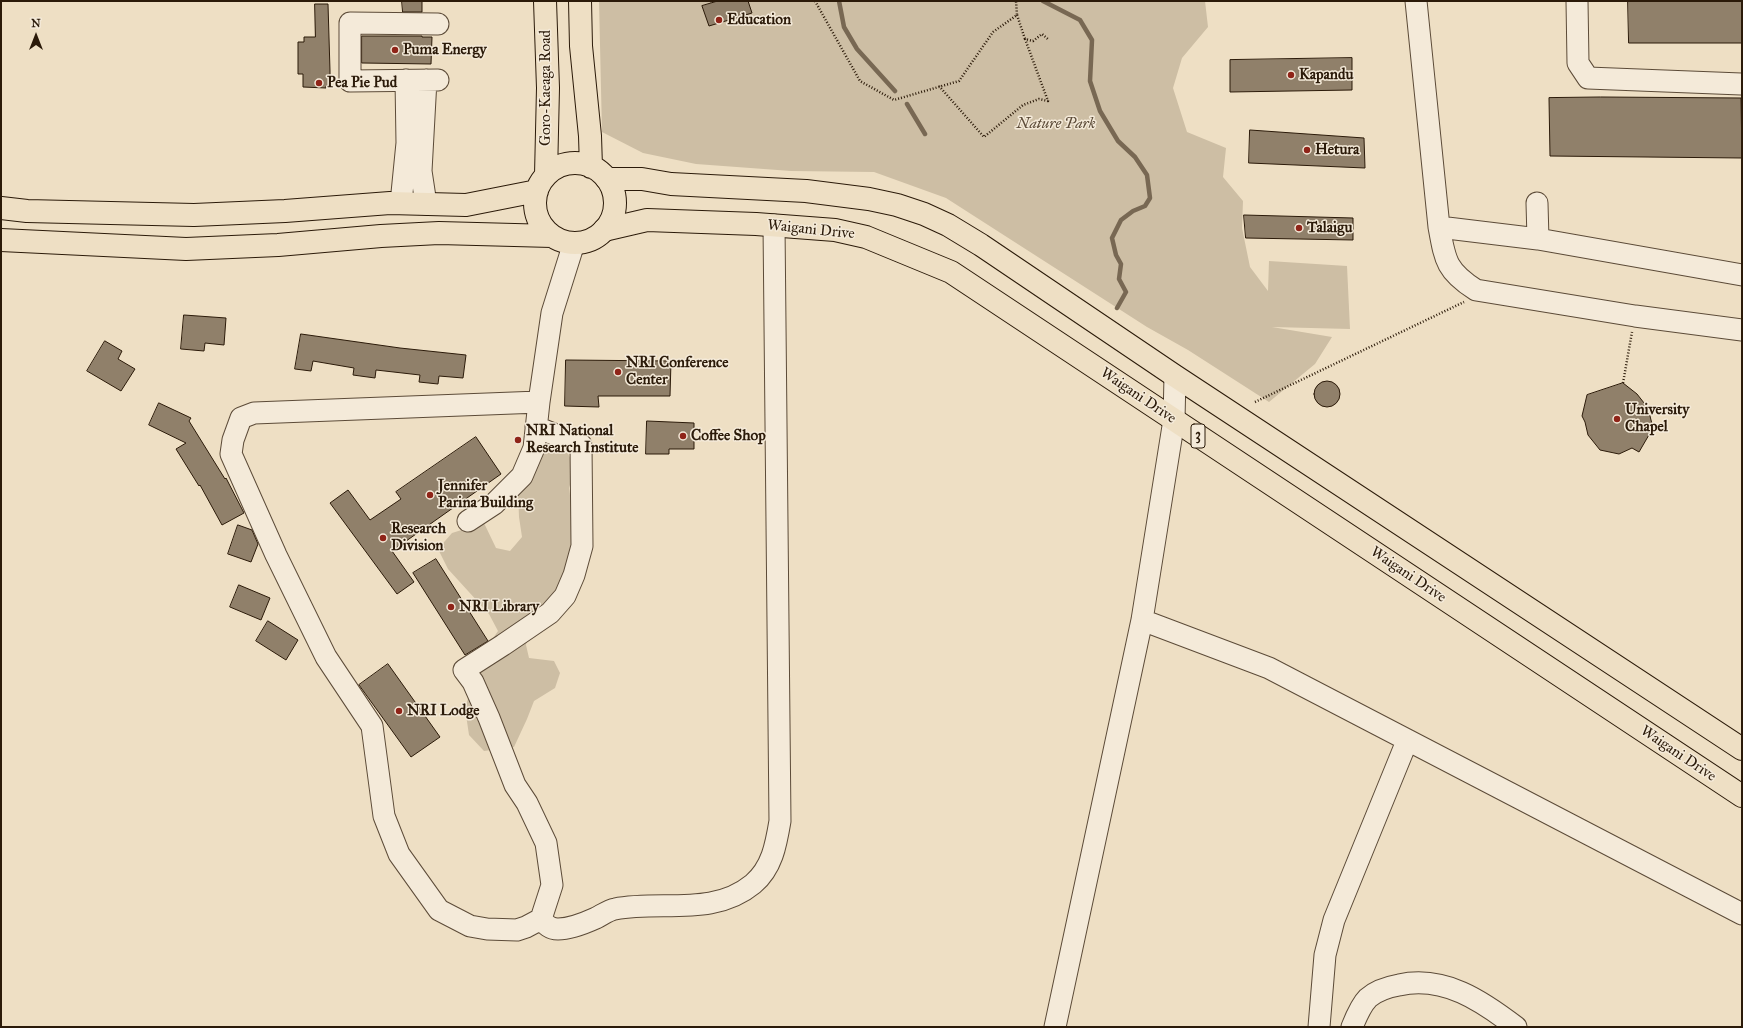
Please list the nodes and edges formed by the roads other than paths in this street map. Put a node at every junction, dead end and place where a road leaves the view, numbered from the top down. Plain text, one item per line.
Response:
1 (545, 1) edge
2 (580, 1) edge
3 (1416, 1) edge
4 (1577, 1) edge
5 (438, 24) dead end
6 (406, 80) junction
7 (1741, 84) dead end
8 (599, 173) junction
9 (541, 183) junction
10 (401, 203) junction
11 (1537, 203) dead end
12 (426, 204) junction
13 (1, 208) edge
14 (774, 225) junction
15 (1439, 227) junction
16 (604, 230) junction
17 (552, 236) junction
18 (1538, 239) junction
19 (1, 240) edge
20 (574, 243) junction
21 (1742, 275) edge
22 (1742, 330) edge
23 (1175, 376) junction
24 (538, 402) junction
25 (1174, 420) junction
26 (536, 427) junction
27 (468, 521) dead end
28 (1142, 620) junction
29 (1407, 740) junction
30 (1742, 748) edge
31 (1742, 796) edge
32 (1742, 914) edge
33 (541, 919) junction
34 (1055, 1027) edge
35 (1319, 1027) edge
36 (1352, 1027) edge
37 (1516, 1027) edge

1 - 9 main road, Goro-Kaeaga Road
2 - 8 main road
3 - 15 street
4 - 7 street
5 - 6 street
6 - 10 street
6 - 12 street
8 - 9 main road
8 - 16 main road
8 - 23 main road
9 - 12 main road
9 - 17 main road
10 - 12 main road
10 - 13 main road
11 - 18 street
14 - 16 main road, Waigani Drive / 3
14 - 25 main road, Waigani Drive / 3
14 - 33 street
15 - 18 street
15 - 22 street
16 - 20 main road
17 - 19 main road
17 - 20 main road
18 - 21 street
20 - 24 street
23 - 25 street
23 - 30 main road
24 - 26 street
24 - 33 street
25 - 28 street
25 - 31 main road, Waigani Drive / 3
26 - 27 street
26 - 33 street
28 - 29 street
28 - 34 street
29 - 32 street
29 - 35 street
36 - 37 street

